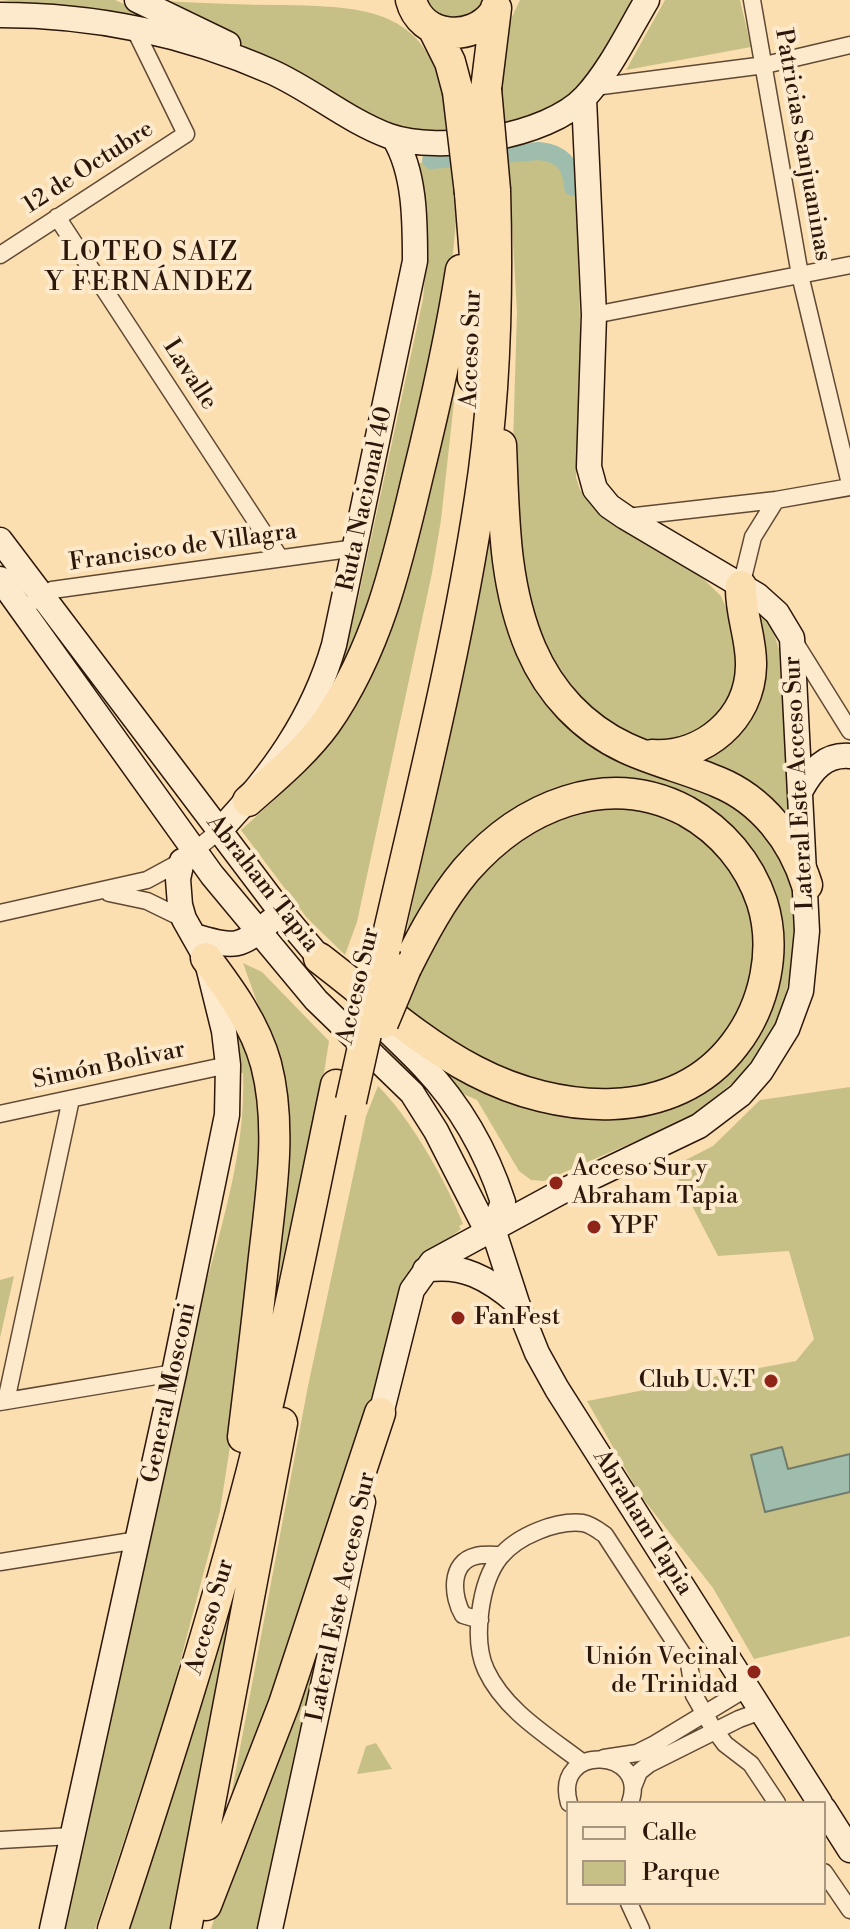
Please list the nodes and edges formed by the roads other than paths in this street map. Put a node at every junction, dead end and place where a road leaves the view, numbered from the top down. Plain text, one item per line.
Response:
1 (137, 0) edge
2 (391, 0) edge
3 (647, 0) edge
4 (752, 0) edge
5 (498, 4) edge
6 (0, 15) edge
7 (422, 16) edge
8 (134, 28) junction
9 (850, 45) edge
10 (765, 65) junction
11 (271, 72) junction
12 (472, 90) junction
13 (589, 93) junction
14 (394, 138) junction
15 (482, 191) junction
16 (57, 217) junction
17 (0, 255) edge
18 (850, 265) edge
19 (800, 275) junction
20 (497, 299) junction
21 (594, 315) junction
22 (850, 486) edge
23 (776, 500) junction
24 (625, 517) junction
25 (0, 540) edge
26 (356, 548) junction
27 (280, 558) junction
28 (0, 579) edge
29 (741, 586) junction
30 (32, 602) junction
31 (792, 638) junction
32 (850, 731) edge
33 (642, 754) junction
34 (850, 756) edge
35 (801, 790) junction
36 (248, 801) junction
37 (220, 830) junction
38 (188, 856) junction
39 (807, 885) junction
40 (100, 892) junction
41 (281, 912) junction
42 (0, 913) edge
43 (259, 931) junction
44 (195, 938) junction
45 (387, 950) junction
46 (319, 958) junction
47 (228, 1065) junction
48 (348, 1090) junction
49 (412, 1093) junction
50 (71, 1099) junction
51 (0, 1114) edge
52 (503, 1202) junction
53 (536, 1206) junction
54 (493, 1229) junction
55 (425, 1270) junction
56 (517, 1303) junction
57 (174, 1373) junction
58 (3, 1402) edge
59 (380, 1413) junction
60 (138, 1540) junction
61 (502, 1555) junction
62 (0, 1562) edge
63 (223, 1576) junction
64 (480, 1620) junction
65 (747, 1688) junction
66 (761, 1711) junction
67 (704, 1714) junction
68 (717, 1732) junction
69 (604, 1758) junction
70 (583, 1763) junction
71 (631, 1795) edge
72 (569, 1801) edge
73 (776, 1801) edge
74 (819, 1801) edge
75 (826, 1812) edge
76 (72, 1836) junction
77 (0, 1840) edge
78 (850, 1850) edge
79 (826, 1875) edge
80 (630, 1905) edge
81 (850, 1910) edge
82 (52, 1929) edge
83 (113, 1929) edge
84 (186, 1929) edge
85 (197, 1929) edge
86 (270, 1929) edge
87 (641, 1929) edge

1 - 11 street
2 - 7 highway
3 - 13 street
4 - 10 street, Patricias Sanjuaninas
5 - 7 highway, Acceso Sur
5 - 12 highway, Acceso Sur
6 - 8 street
7 - 12 highway, Acceso Sur
8 - 11 street
8 - 16 street, 12 de Octubre
9 - 10 street
10 - 13 street
10 - 19 street, Patricias Sanjuaninas
11 - 14 street
12 - 15 highway, Acceso Sur, bridge
13 - 14 street
13 - 21 street, Lateral Este Acceso Sur
14 - 26 street, Ruta Nacional 40
15 - 20 highway, Acceso Sur
15 - 36 highway
15 - 45 highway, Acceso Sur
16 - 17 street, 12 de Octubre
16 - 27 street, Lavalle
18 - 19 street
19 - 21 street
19 - 22 street, Patricias Sanjuaninas
20 - 33 highway
20 - 45 highway, Acceso Sur
21 - 24 street, Lateral Este Acceso Sur
22 - 23 street
23 - 24 street
23 - 29 street
24 - 29 street, Lateral Este Acceso Sur
25 - 30 street, Abraham Tapia
26 - 27 street, Francisco de Villagra
26 - 36 street, Ruta Nacional 40
27 - 30 street, Francisco de Villagra
28 - 30 street, Abraham Tapia
29 - 31 street, Lateral Este Acceso Sur
29 - 33 highway
30 - 37 street, Abraham Tapia
30 - 38 street, Abraham Tapia
31 - 32 street
31 - 35 street, Lateral Este Acceso Sur
33 - 39 highway
34 - 35 street
35 - 39 street, Lateral Este Acceso Sur
36 - 37 street, Ruta Nacional 40
37 - 38 street
37 - 41 street, Abraham Tapia
38 - 40 street
38 - 43 street, Abraham Tapia
38 - 44 street, General Mosconi
39 - 53 street, Lateral Este Acceso Sur
40 - 42 street
40 - 44 street
41 - 43 street
41 - 46 street, Abraham Tapia
43 - 44 street
43 - 49 street, Abraham Tapia
44 - 47 street, General Mosconi
44 - 63 highway
45 - 46 highway
45 - 48 highway, Acceso Sur
45 - 48 highway, bridge
46 - 52 street, Abraham Tapia
47 - 50 street, Simón Bolivar
47 - 57 street, General Mosconi
48 - 63 highway, Acceso Sur
48 - 84 highway, Acceso Sur
49 - 52 street
49 - 54 street, Abraham Tapia
50 - 51 street, Simón Bolivar
50 - 58 street
52 - 53 street
52 - 54 street
53 - 54 street, Lateral Este Acceso Sur
54 - 55 street, Lateral Este Acceso Sur
54 - 56 street, Abraham Tapia
55 - 56 street
55 - 59 street, Lateral Este Acceso Sur
56 - 65 street, Abraham Tapia
57 - 58 street
57 - 60 street, General Mosconi
59 - 85 highway
59 - 86 street, Lateral Este Acceso Sur
60 - 62 street
60 - 76 street, General Mosconi
61 - 64 street
61 - 64 street
61 - 67 street
63 - 83 highway, Acceso Sur
64 - 70 street
65 - 66 street, Abraham Tapia
65 - 67 street
66 - 68 street
66 - 74 street, Abraham Tapia
67 - 68 street
67 - 69 street
68 - 71 street
68 - 73 street
69 - 70 street
69 - 71 street
70 - 72 street
75 - 78 street
76 - 77 street
76 - 82 street, General Mosconi
79 - 81 street
80 - 87 street

